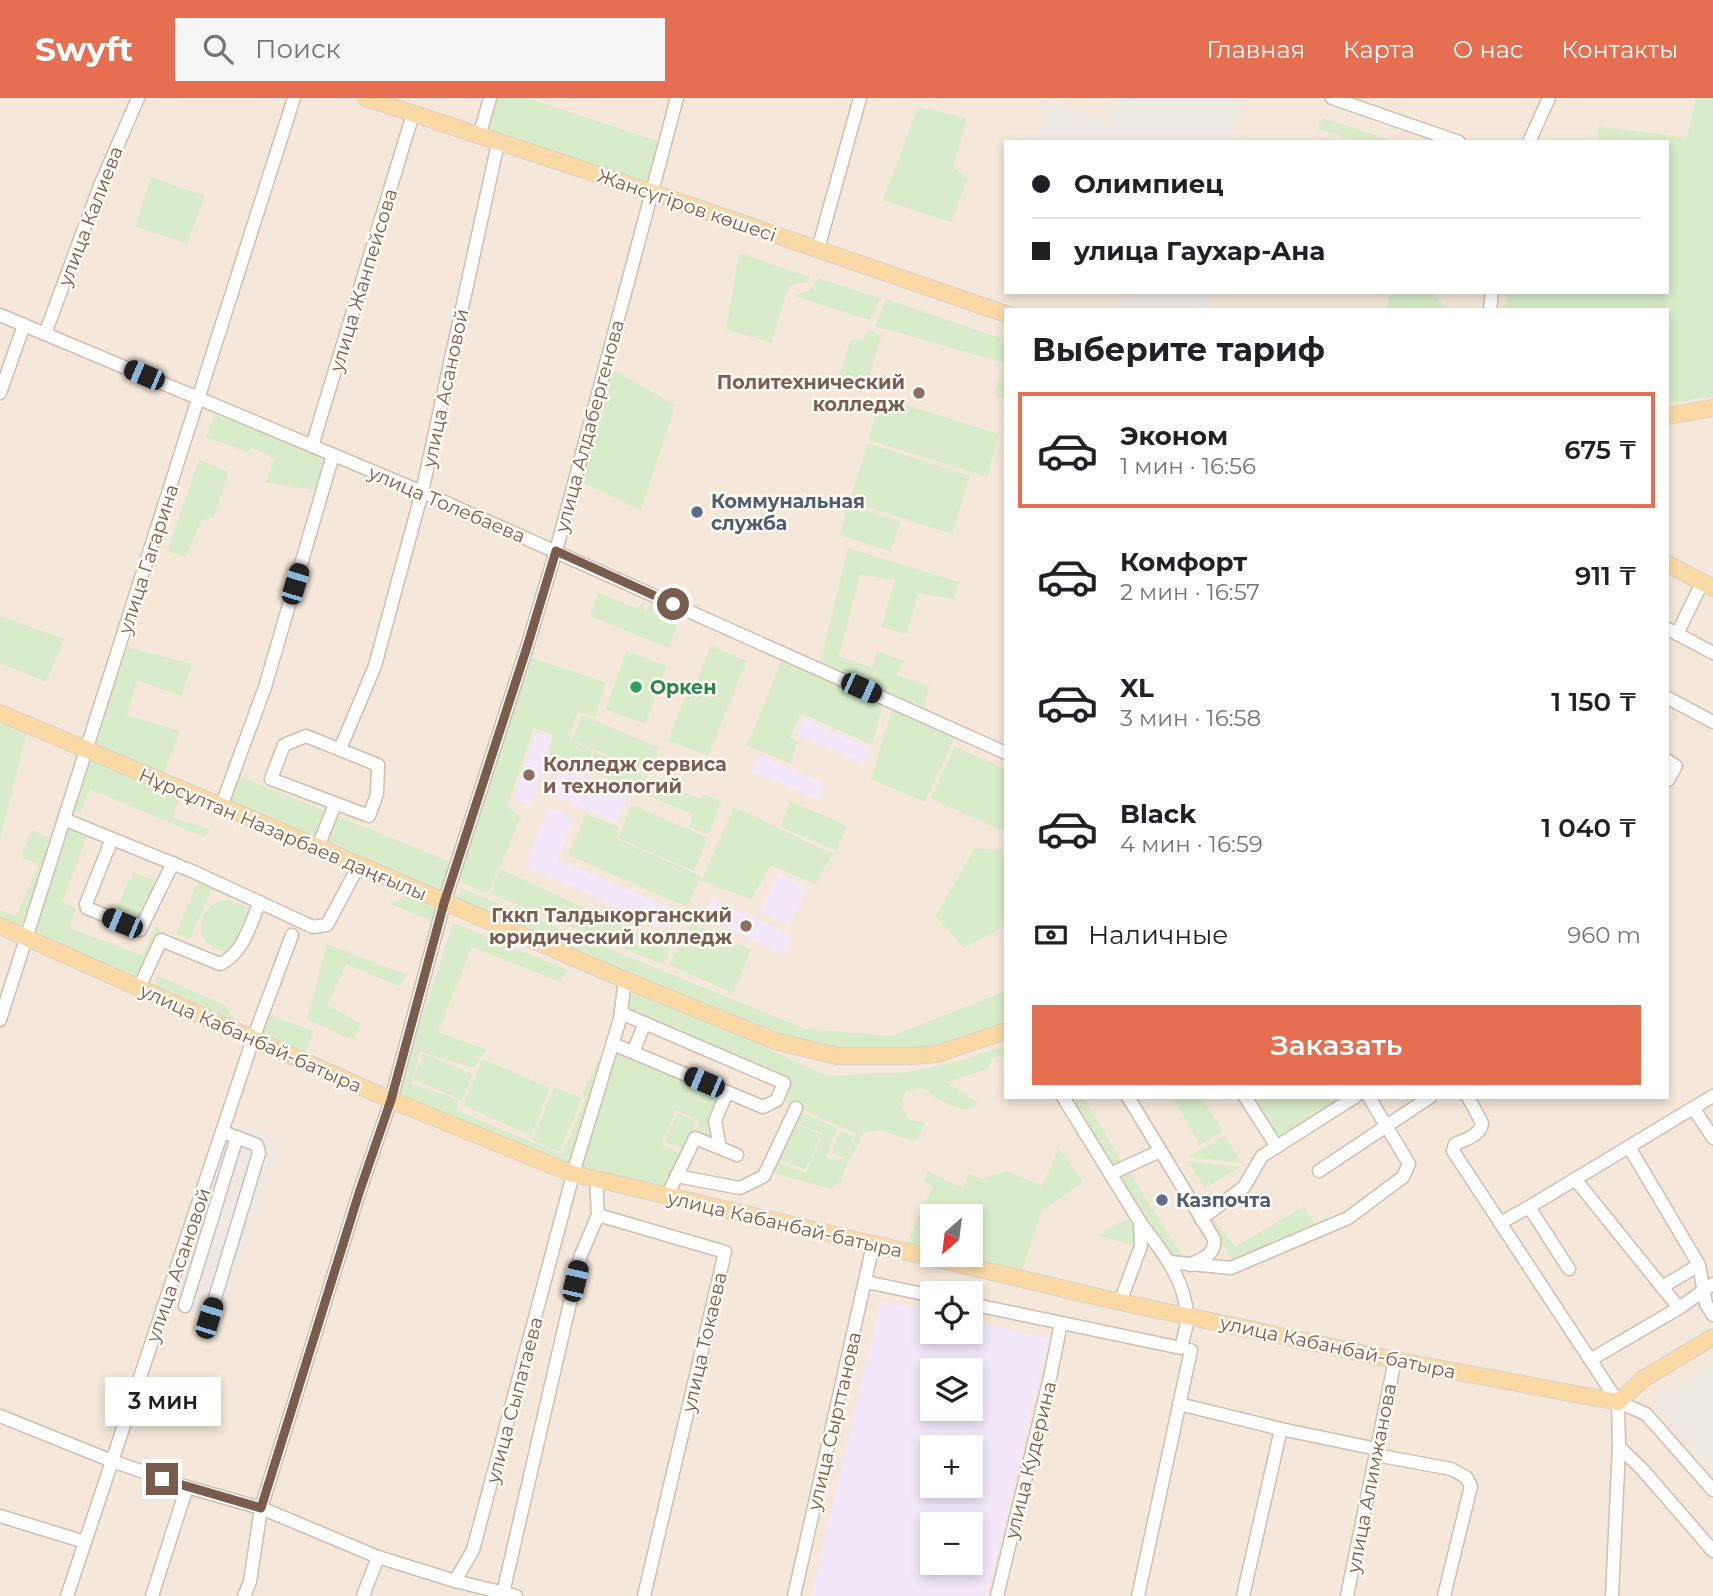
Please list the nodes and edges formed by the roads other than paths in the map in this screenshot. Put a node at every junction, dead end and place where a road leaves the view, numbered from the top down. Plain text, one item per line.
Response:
1 (138, 98) edge
2 (294, 98) edge
3 (366, 98) edge
4 (490, 98) edge
5 (677, 98) edge
6 (860, 98) edge
7 (1549, 98) edge
8 (1339, 99) edge
9 (413, 114) junction
10 (479, 136) junction
11 (1453, 140) edge
12 (1530, 140) edge
13 (498, 143) junction
14 (651, 192) junction
15 (818, 249) junction
16 (1004, 313) edge
17 (0, 315) edge
18 (24, 325) junction
19 (45, 334) junction
20 (0, 393) edge
21 (199, 398) junction
22 (1713, 408) edge
23 (1669, 416) edge
24 (312, 446) junction
25 (333, 455) junction
26 (422, 492) junction
27 (556, 551) junction
28 (1669, 565) edge
29 (1708, 585) edge
30 (1673, 631) edge
31 (1713, 653) edge
32 (1669, 699) edge
33 (0, 713) edge
34 (1713, 722) edge
35 (340, 749) junction
36 (87, 751) junction
37 (1004, 752) edge
38 (1669, 762) edge
39 (1669, 778) edge
40 (335, 804) junction
41 (221, 807) junction
42 (66, 820) junction
43 (112, 839) junction
44 (318, 847) junction
45 (173, 863) junction
46 (359, 865) junction
47 (260, 902) junction
48 (444, 903) junction
49 (0, 926) edge
50 (140, 930) junction
51 (292, 935) dead end
52 (27, 937) junction
53 (160, 940) junction
54 (625, 980) junction
55 (139, 988) junction
56 (621, 1013) junction
57 (0, 1020) edge
58 (645, 1023) junction
59 (1004, 1032) edge
60 (253, 1039) junction
61 (613, 1044) junction
62 (633, 1052) junction
63 (727, 1092) junction
64 (1713, 1096) edge
65 (1064, 1099) edge
66 (1129, 1099) edge
67 (1246, 1099) edge
68 (1353, 1099) edge
69 (1370, 1099) edge
70 (1427, 1099) edge
71 (391, 1100) junction
72 (1472, 1100) edge
73 (796, 1108) dead end
74 (1693, 1109) junction
75 (1387, 1127) junction
76 (223, 1132) junction
77 (237, 1137) junction
78 (1713, 1138) edge
79 (1277, 1147) junction
80 (1629, 1147) junction
81 (720, 1148) junction
82 (1160, 1151) junction
83 (737, 1156) dead end
84 (1319, 1171) dead end
85 (573, 1174) junction
86 (1110, 1174) junction
87 (676, 1176) junction
88 (596, 1179) junction
89 (1575, 1179) junction
90 (667, 1196) junction
91 (1529, 1207) junction
92 (598, 1215) junction
93 (1201, 1219) junction
94 (1140, 1222) junction
95 (1500, 1223) junction
96 (873, 1245) junction
97 (1170, 1262) junction
98 (1189, 1265) junction
99 (1699, 1265) junction
100 (1569, 1269) dead end
101 (866, 1282) junction
102 (1662, 1287) junction
103 (1708, 1288) edge
104 (920, 1293) edge
105 (1120, 1302) junction
106 (185, 1306) dead end
107 (983, 1307) edge
108 (1679, 1308) junction
109 (1713, 1315) edge
110 (1187, 1316) junction
111 (209, 1318) dead end
112 (1061, 1323) junction
113 (1713, 1337) edge
114 (1191, 1350) dead end
115 (1395, 1360) junction
116 (1590, 1360) junction
117 (1618, 1402) junction
118 (1179, 1404) junction
119 (0, 1416) edge
120 (1281, 1429) junction
121 (1619, 1447) junction
122 (1377, 1452) junction
123 (111, 1461) junction
124 (187, 1487) junction
125 (1713, 1490) edge
126 (261, 1508) junction
127 (0, 1516) edge
128 (85, 1542) junction
129 (1713, 1551) edge
130 (379, 1557) junction
131 (455, 1581) junction
132 (473, 1591) edge
133 (503, 1593) junction
134 (67, 1596) edge
135 (152, 1596) edge
136 (244, 1596) edge
137 (363, 1596) edge
138 (516, 1596) edge
139 (643, 1596) edge
140 (794, 1596) edge
141 (997, 1596) edge
142 (1139, 1596) edge
143 (1243, 1596) edge
144 (1347, 1596) edge
145 (1444, 1596) edge
146 (1612, 1596) edge

1 - 19 street, улица Калиева
2 - 21 street, улица Гагарина
3 - 9 main road, Жансүгіров көшесі
4 - 10 street
5 - 14 street, улица Алдабергенова
6 - 15 street
7 - 12 street
8 - 11 street
9 - 10 main road, Жансүгіров көшесі
9 - 24 street, улица Жанпейсова
10 - 13 main road, Жансүгіров көшесі
13 - 14 main road, Жансүгіров көшесі
13 - 26 street, улица Асановой
14 - 15 main road, Жансүгіров көшесі
14 - 27 street, улица Алдабергенова
15 - 16 main road, Жансүгіров көшесі
17 - 18 street, улица Толебаева
18 - 19 street, улица Толебаева
18 - 20 street
19 - 21 street, улица Толебаева
21 - 24 street, улица Толебаева
21 - 36 street, улица Гагарина
22 - 23 main road
24 - 25 street, улица Толебаева
25 - 26 street, улица Толебаева
25 - 41 street
26 - 27 street, улица Толебаева
26 - 35 street, улица Асановой
27 - 37 street, улица Толебаева
27 - 48 street, улица Алдабергенова
28 - 29 main road
29 - 30 street
30 - 31 street
32 - 34 street
33 - 36 main road, Нұрсұлтан Назарбаев даңғылы
35 - 40 street
35 - 40 street
36 - 41 main road, Нұрсұлтан Назарбаев даңғылы
36 - 42 street, улица Гагарина
38 - 39 street
40 - 44 street
41 - 44 main road, Нұрсұлтан Назарбаев даңғылы
42 - 43 street
42 - 52 street, улица Гагарина
43 - 45 street
43 - 50 street
44 - 46 main road, Нұрсұлтан Назарбаев даңғылы
45 - 47 street
45 - 50 street
46 - 47 street
46 - 48 main road, Нұрсұлтан Назарбаев даңғылы
47 - 53 street
48 - 54 main road, Нұрсұлтан Назарбаев даңғылы
48 - 71 street, улица Алдабергенова
49 - 52 main road, улица Кабанбай-батыра
50 - 53 street
51 - 60 street, улица Асановой
52 - 55 main road, улица Кабанбай-батыра
52 - 57 street, улица Гагарина
53 - 55 street
54 - 56 street, улица Сыпатаева
54 - 59 main road, Нұрсұлтан Назарбаев даңғылы
55 - 60 main road, улица Кабанбай-батыра
56 - 58 street
56 - 61 street, улица Сыпатаева
58 - 62 street
58 - 63 street
60 - 71 main road, улица Кабанбай-батыра
60 - 76 street, улица Асановой
61 - 62 street
61 - 85 street, улица Сыпатаева
62 - 63 street
63 - 81 street
64 - 74 street
65 - 86 street
66 - 82 street
67 - 79 street
68 - 79 street
69 - 75 street
70 - 75 street
71 - 85 main road, улица Кабанбай-батыра
71 - 126 street, улица Алдабергенова
72 - 95 street
73 - 87 street
74 - 78 street
74 - 80 street
75 - 84 street
75 - 98 street
76 - 77 street
76 - 123 street, улица Асановой
77 - 106 street
77 - 111 street
79 - 93 street
80 - 89 street
80 - 99 street
81 - 83 street
81 - 87 street
82 - 86 street
82 - 93 street
85 - 88 main road, улица Кабанбай-батыра
85 - 131 street, улица Сыпатаева
86 - 94 street
87 - 90 street
88 - 90 main road, улица Кабанбай-батыра
88 - 92 street
89 - 91 street
89 - 102 street
90 - 96 main road, улица Кабанбай-батыра
91 - 95 street
91 - 100 street
92 - 133 street
92 - 139 street, улица Токаева
93 - 98 street
94 - 97 street
94 - 105 street
95 - 116 street
96 - 101 street, улица Сырттанова
96 - 105 main road, улица Кабанбай-батыра
97 - 98 street
97 - 110 street
99 - 102 street
99 - 103 street
101 - 104 street
101 - 140 street, улица Сырттанова
102 - 108 street
103 - 108 street
103 - 109 street
105 - 110 main road, улица Кабанбай-батыра
107 - 112 street
108 - 116 street
110 - 112 street
110 - 115 main road, улица Кабанбай-батыра
112 - 141 street, улица Кудерина
113 - 117 main road
114 - 118 street
115 - 117 main road, улица Кабанбай-батыра
115 - 122 street, улица Алимжанова
116 - 117 street
117 - 121 street
117 - 125 street
118 - 120 street
118 - 142 street
119 - 123 street
120 - 122 street
120 - 143 street
121 - 129 street
121 - 146 street
122 - 144 street, улица Алимжанова
122 - 145 street
123 - 124 street
123 - 128 street, улица Асановой
124 - 126 street
124 - 135 street
126 - 130 street
126 - 136 street, улица Алдабергенова
127 - 128 street
128 - 134 street, улица Асановой
130 - 131 street
130 - 137 street
131 - 132 street
132 - 133 street
133 - 138 street

